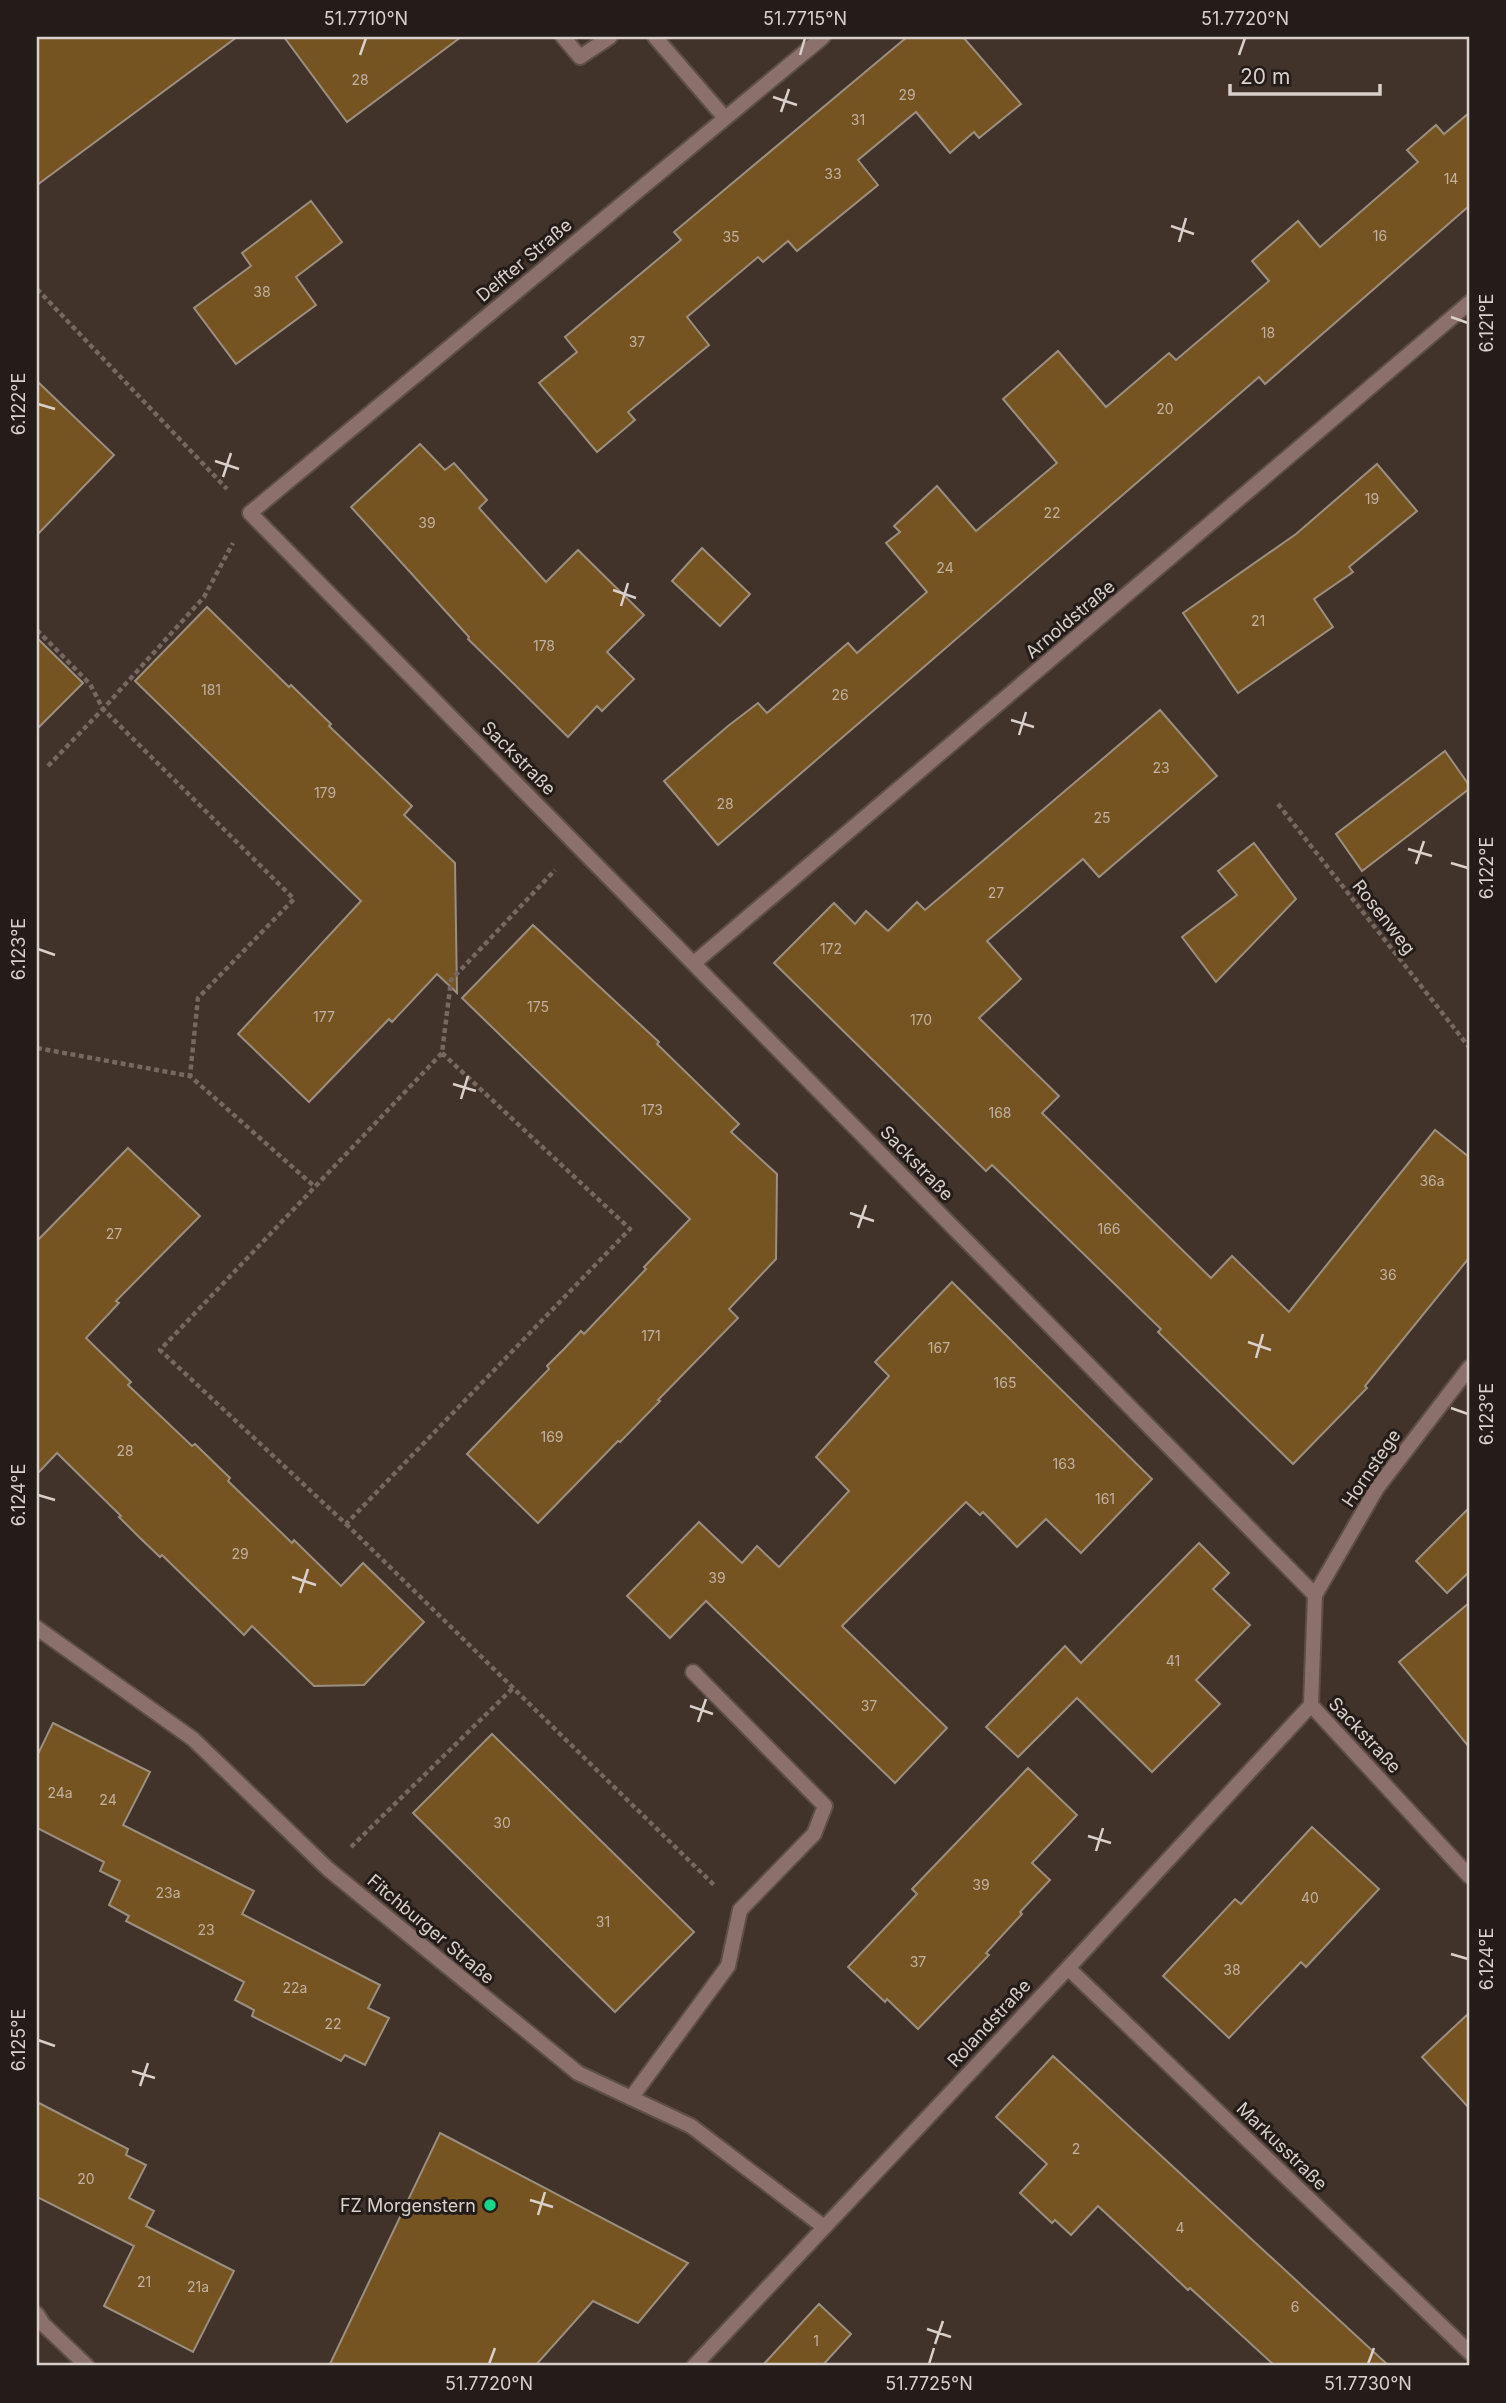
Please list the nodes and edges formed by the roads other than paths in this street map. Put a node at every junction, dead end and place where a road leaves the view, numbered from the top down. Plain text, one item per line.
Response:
1 (563, 37) edge
2 (610, 37) edge
3 (655, 37) edge
4 (823, 37) edge
5 (725, 118) junction
6 (1469, 303) edge
7 (250, 513) joint
8 (694, 963) junction
9 (1469, 1368) edge
10 (1315, 1595) junction
11 (37, 1628) edge
12 (693, 1672) dead end
13 (1311, 1705) junction
14 (1469, 1876) edge
15 (1068, 1968) junction
16 (631, 2098) junction
17 (824, 2227) junction
18 (37, 2314) edge
19 (1469, 2352) edge
20 (87, 2366) edge
21 (694, 2366) edge

1 - 2 street
3 - 5 street
4 - 5 street, Delfter Straße
5 - 7 street, Delfter Straße
6 - 8 street, Arnoldstraße
7 - 8 street, Sackstraße
8 - 10 street, Sackstraße
9 - 10 street, Hornstege
10 - 13 street, Sackstraße
11 - 16 street, Fitchburger Straße
12 - 16 street
13 - 14 street, Sackstraße
13 - 15 street, Rolandstraße
15 - 17 street, Rolandstraße
15 - 19 street, Markusstraße
16 - 17 street, Fitchburger Straße
17 - 21 street, Rolandstraße
18 - 20 street

